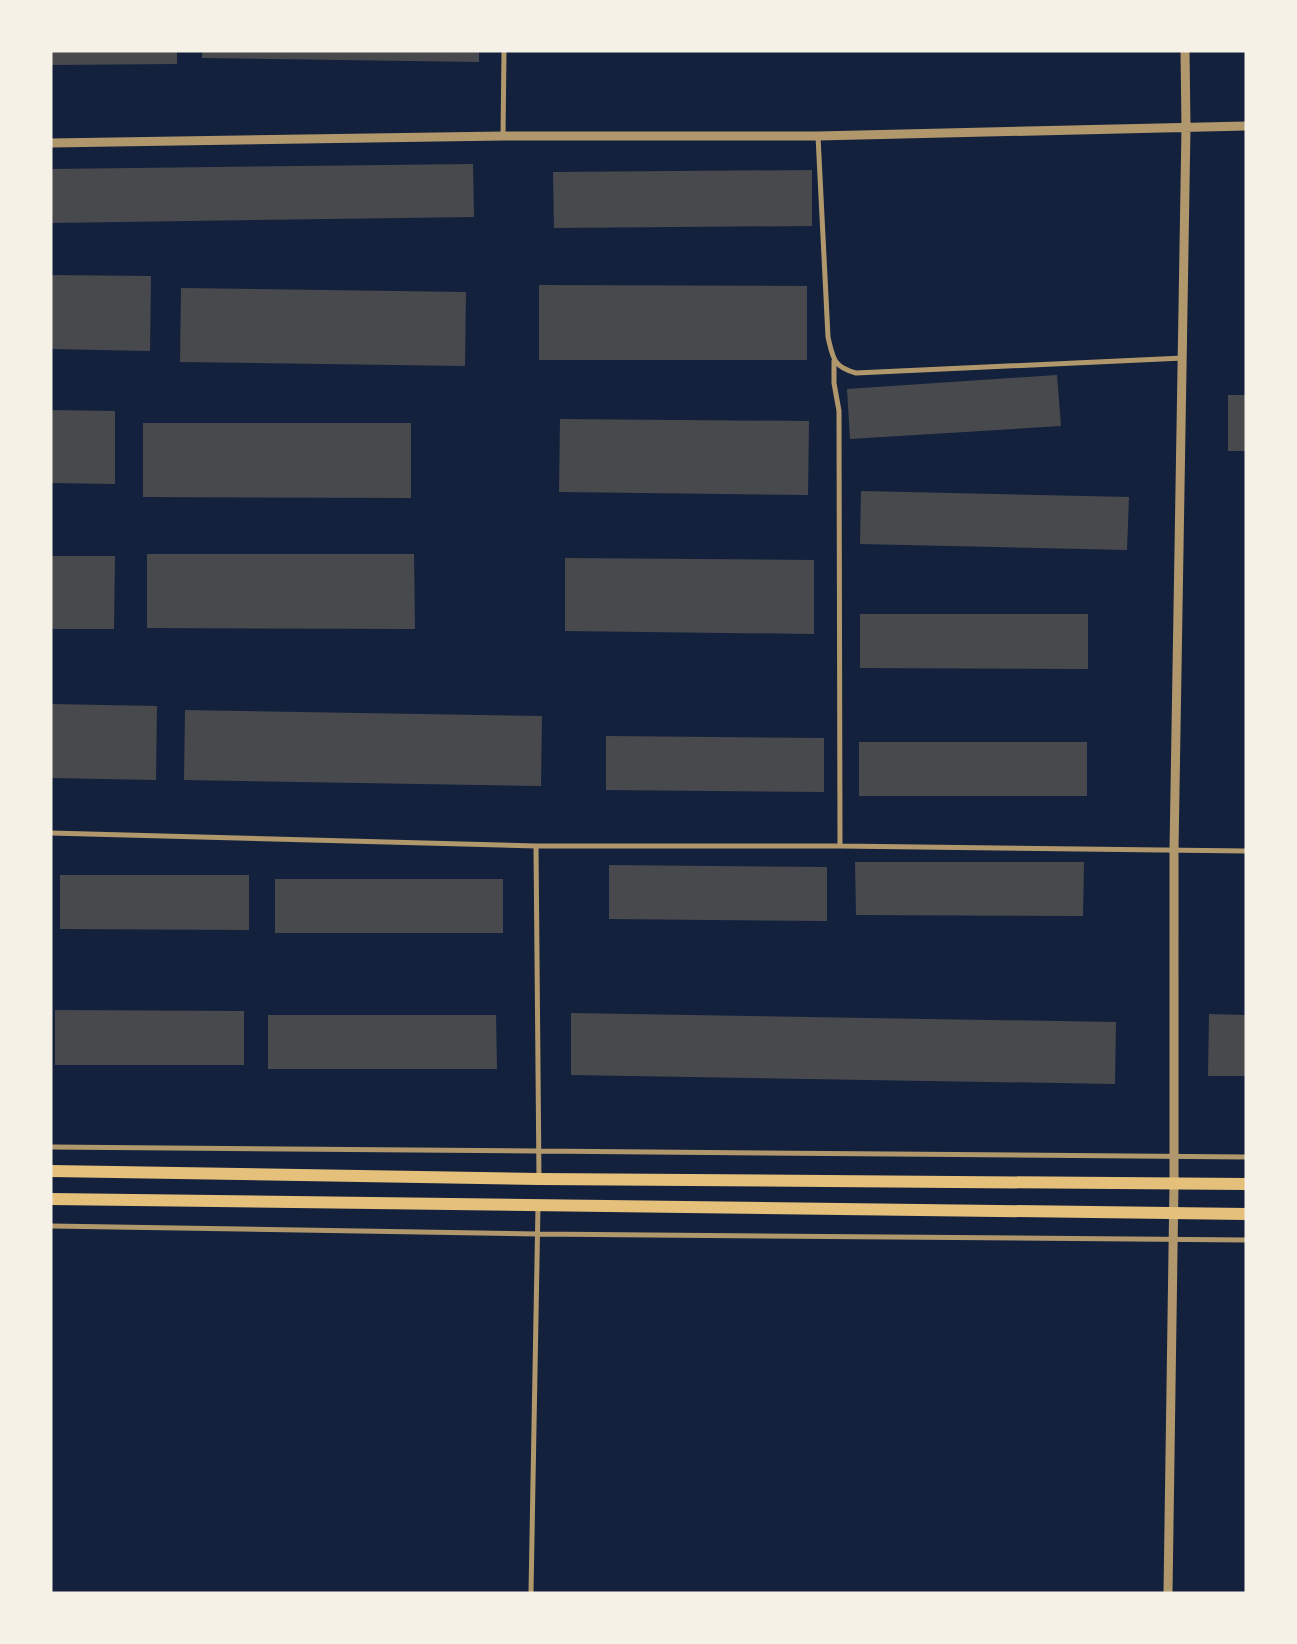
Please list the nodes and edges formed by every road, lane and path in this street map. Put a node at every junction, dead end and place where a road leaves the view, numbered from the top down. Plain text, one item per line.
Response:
1 (504, 51) edge
2 (1185, 51) edge
3 (1246, 126) edge
4 (1186, 127) junction
5 (504, 136) junction
6 (818, 136) junction
7 (51, 142) edge
8 (1182, 358) junction
9 (834, 361) junction
10 (51, 833) edge
11 (536, 846) junction
12 (840, 846) junction
13 (1174, 851) junction
14 (1246, 851) edge
15 (51, 1147) edge
16 (539, 1152) junction
17 (1174, 1157) junction
18 (1246, 1157) edge
19 (51, 1171) edge
20 (539, 1179) junction
21 (1174, 1183) junction
22 (1246, 1184) edge
23 (51, 1199) edge
24 (538, 1206) junction
25 (1173, 1213) junction
26 (1246, 1214) edge
27 (51, 1226) edge
28 (537, 1234) junction
29 (1173, 1239) junction
30 (1246, 1240) edge
31 (531, 1593) edge
32 (1168, 1593) edge

1 - 5 street
2 - 4 street
3 - 4 street
4 - 6 street
4 - 8 street
5 - 6 street
5 - 7 street
6 - 9 street
8 - 9 street
8 - 13 street
9 - 12 street
10 - 11 street
11 - 12 street
11 - 16 street
12 - 13 street
13 - 14 street
13 - 17 street
15 - 16 street
16 - 17 street
16 - 20 street
17 - 18 street
17 - 21 street
19 - 20 main road
20 - 21 main road
21 - 22 main road
21 - 25 street
23 - 24 main road
24 - 25 main road
24 - 28 street
25 - 26 main road
25 - 29 street
27 - 28 street
28 - 29 street
28 - 31 street
29 - 30 street
29 - 32 street

